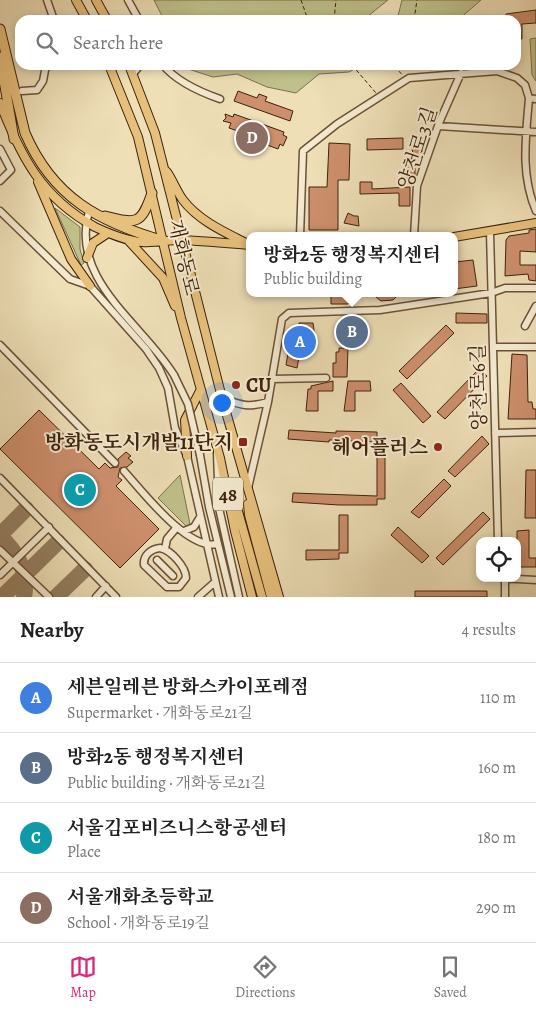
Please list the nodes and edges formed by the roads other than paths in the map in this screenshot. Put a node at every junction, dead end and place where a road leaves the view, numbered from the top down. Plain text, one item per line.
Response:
1 (47, 0) edge
2 (76, 0) edge
3 (96, 0) edge
4 (128, 0) edge
5 (52, 15) edge
6 (84, 15) edge
7 (104, 15) edge
8 (136, 15) edge
9 (0, 29) edge
10 (0, 57) edge
11 (45, 70) edge
12 (112, 70) edge
13 (131, 70) edge
14 (136, 70) edge
15 (169, 70) edge
16 (461, 73) junction
17 (133, 74) junction
18 (22, 90) dead end
19 (220, 98) dead end
20 (533, 98) edge
21 (0, 103) edge
22 (438, 126) junction
23 (527, 132) junction
24 (536, 132) edge
25 (14, 139) junction
26 (0, 149) edge
27 (163, 166) junction
28 (35, 175) junction
29 (0, 181) edge
30 (152, 193) junction
31 (0, 211) edge
32 (89, 211) junction
33 (536, 211) edge
34 (86, 221) junction
35 (536, 223) edge
36 (300, 232) edge
37 (414, 232) edge
38 (490, 232) junction
39 (108, 233) junction
40 (458, 236) edge
41 (128, 240) junction
42 (182, 240) junction
43 (164, 241) junction
44 (246, 243) edge
45 (246, 245) edge
46 (87, 258) junction
47 (90, 286) junction
48 (536, 288) edge
49 (491, 293) junction
50 (536, 306) edge
51 (181, 318) junction
52 (526, 326) dead end
53 (0, 346) edge
54 (493, 347) junction
55 (536, 347) edge
56 (326, 378) dead end
57 (271, 379) junction
58 (200, 391) junction
59 (222, 398) junction
60 (268, 402) junction
61 (536, 432) edge
62 (495, 433) junction
63 (217, 447) junction
64 (187, 456) junction
65 (220, 458) junction
66 (115, 463) dead end
67 (124, 471) dead end
68 (0, 478) edge
69 (248, 491) junction
70 (200, 517) junction
71 (49, 527) junction
72 (177, 527) junction
73 (184, 531) junction
74 (498, 537) edge
75 (217, 544) junction
76 (206, 545) junction
77 (165, 549) junction
78 (0, 550) edge
79 (175, 559) junction
80 (157, 560) dead end
81 (13, 562) junction
82 (165, 569) junction
83 (0, 575) edge
84 (173, 576) dead end
85 (521, 580) edge
86 (536, 580) edge
87 (215, 582) junction
88 (503, 582) edge
89 (106, 586) junction
90 (49, 597) edge
91 (96, 597) edge
92 (116, 597) edge
93 (198, 597) edge
94 (219, 597) edge
95 (231, 597) edge
96 (239, 597) edge
97 (252, 597) edge
98 (262, 597) edge
99 (271, 597) edge
100 (279, 597) edge
101 (505, 597) edge

1 - 5 street
2 - 6 main road
3 - 7 main road
4 - 8 street
9 - 32 highway
10 - 25 highway
11 - 18 street
12 - 30 main road, 개화동로 / 48
13 - 17 main road, 개화동로
14 - 17 street
15 - 19 street
16 - 20 street
16 - 22 street, 양천로3길
16 - 36 street
17 - 27 main road, 개화동로
20 - 23 street
21 - 25 main road
22 - 23 street
22 - 37 street, 양천로3길
23 - 24 street
23 - 33 street
25 - 28 main road
26 - 29 street
27 - 42 main road, 개화동로
27 - 44 main road
28 - 34 main road
28 - 47 main road
30 - 32 highway
30 - 43 main road, 개화동로 / 48
31 - 47 street
32 - 34 street
32 - 43 highway
34 - 39 main road
34 - 46 street
35 - 38 main road
38 - 40 main road
38 - 49 street, 양천로6길
39 - 41 main road
39 - 46 main road
41 - 43 main road
41 - 51 main road
42 - 43 main road
42 - 45 main road
42 - 59 main road, 개화동로
43 - 51 main road, 개화동로 / 48
46 - 75 street, bridge
47 - 64 street
48 - 49 street
49 - 54 street, 양천로6길
49 - 57 street
50 - 52 street
51 - 58 main road, 개화동로 / 48
53 - 66 street
54 - 55 street
54 - 62 street, 양천로6길
56 - 57 street
57 - 60 street
58 - 63 main road, 개화동로 / 48
58 - 64 main road
59 - 60 street
59 - 69 main road, 개화동로
60 - 69 street
61 - 62 street
62 - 74 street, 양천로6길
63 - 65 main road, 개화동로 / 48
63 - 96 street
64 - 70 street
65 - 97 main road, 개화동로 / 48
65 - 98 main road, 개화동로
67 - 72 street
68 - 71 street
69 - 99 main road, 개화동로
69 - 100 main road, 개화동로
70 - 73 street
70 - 76 street
71 - 81 street
71 - 89 street
72 - 73 street
72 - 77 street
73 - 76 street
75 - 76 street
75 - 95 street
76 - 87 street
77 - 79 street
77 - 79 street
78 - 81 street
79 - 82 street
80 - 82 street
81 - 83 street
81 - 90 street
82 - 84 street
85 - 86 street
87 - 93 street
87 - 94 street
88 - 101 street
89 - 91 street
89 - 92 street

